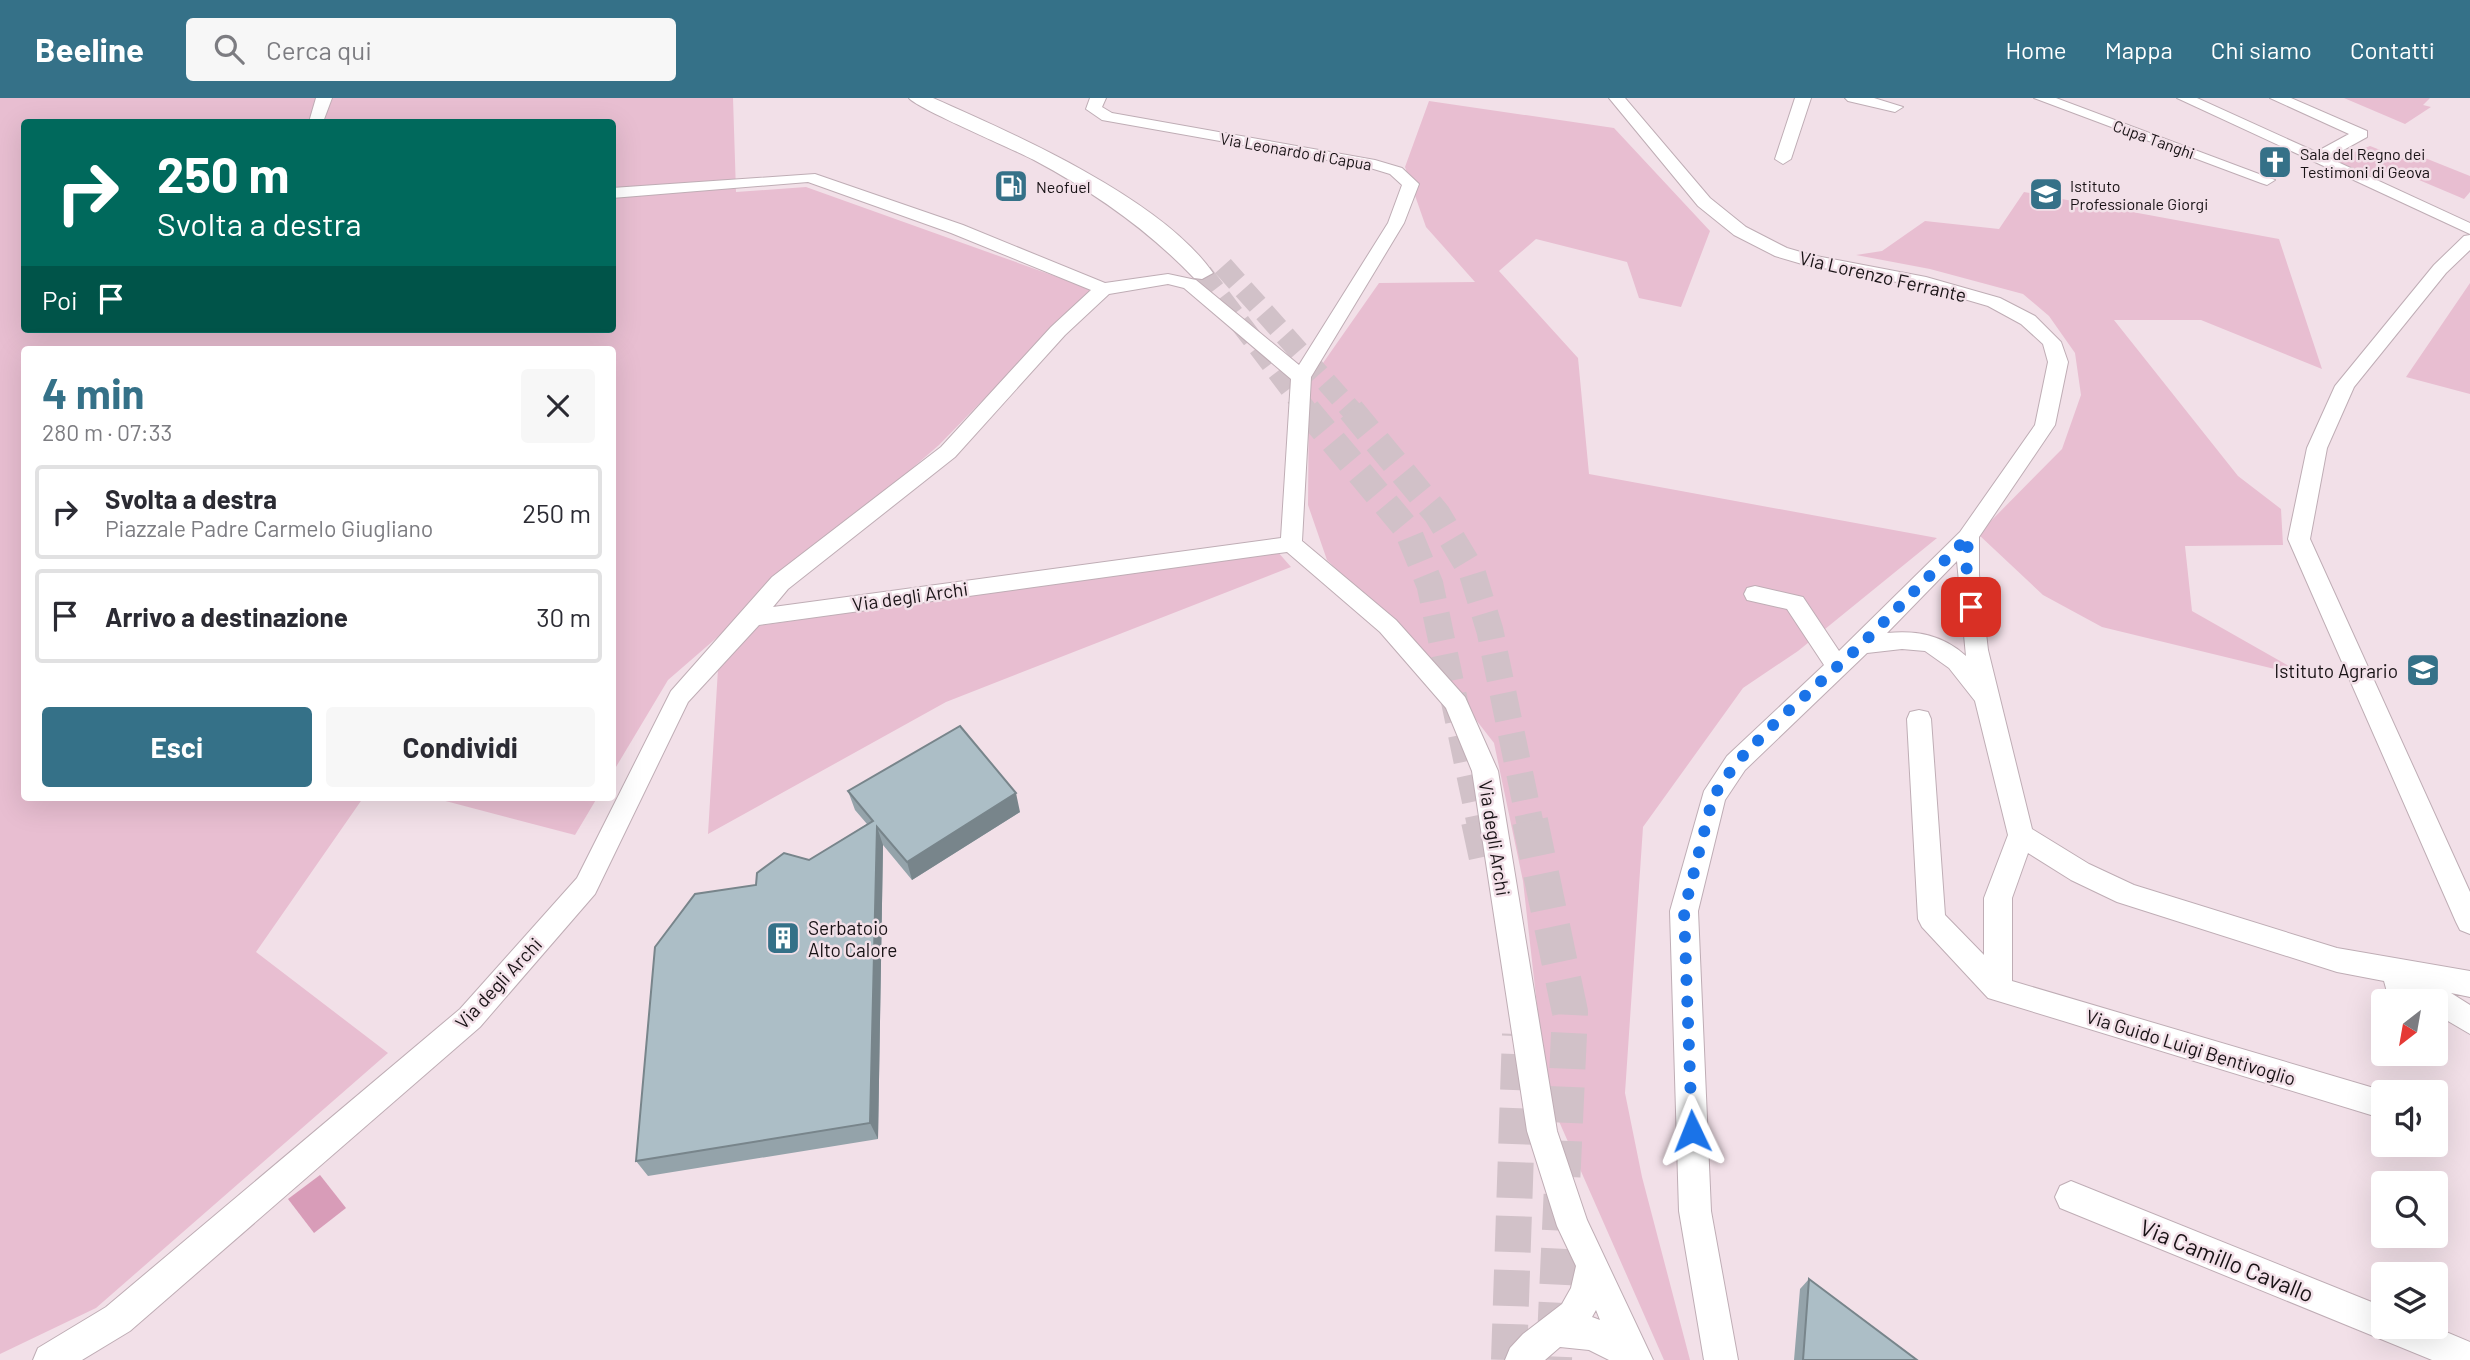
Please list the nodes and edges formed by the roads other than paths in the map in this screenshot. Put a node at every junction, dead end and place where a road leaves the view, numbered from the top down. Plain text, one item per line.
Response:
1 (324, 98) edge
2 (918, 98) edge
3 (956, 98) edge
4 (1098, 98) edge
5 (1618, 98) edge
6 (1803, 98) edge
7 (1853, 98) edge
8 (2042, 98) edge
9 (2186, 98) edge
10 (2278, 98) edge
11 (1895, 107) dead end
12 (317, 119) edge
13 (1783, 159) dead end
14 (2316, 159) junction
15 (2267, 180) dead end
16 (616, 193) edge
17 (2470, 229) edge
18 (2470, 240) edge
19 (1223, 267) tunnel mouth
20 (1202, 273) tunnel mouth
21 (1103, 289) junction
22 (1301, 377) junction
23 (1968, 537) junction
24 (1291, 544) junction
25 (1755, 594) dead end
26 (752, 618) junction
27 (1860, 646) junction
28 (1837, 666) junction
29 (1989, 701) junction
30 (1919, 719) dead end
31 (2021, 835) junction
32 (2470, 922) edge
33 (2337, 960) junction
34 (2470, 984) edge
35 (1997, 989) junction
36 (2470, 1021) edge
37 (2371, 1101) edge
38 (2071, 1197) dead end
39 (1592, 1265) junction
40 (2371, 1319) edge
41 (1559, 1330) junction
42 (2422, 1339) edge
43 (2470, 1359) edge
44 (50, 1360) edge
45 (1522, 1360) edge
46 (1636, 1360) edge
47 (1721, 1360) edge

1 - 12 street
2 - 20 main road
3 - 19 main road
4 - 22 street, Via Leonardo di Capua
5 - 23 street, Via Lorenzo Ferrante
6 - 13 street
7 - 11 street
8 - 15 street, Cupa Tanghi
9 - 14 street
10 - 14 street
14 - 17 street
16 - 21 street
18 - 32 street
21 - 22 street
21 - 26 street
22 - 24 street
23 - 27 street, Via Lorenzo Ferrante
23 - 29 street
24 - 26 street, Via degli Archi
24 - 39 street, Via degli Archi
25 - 28 street
26 - 44 street, Via degli Archi
27 - 28 street, Via Lorenzo Ferrante
27 - 29 street
28 - 47 street, Via Lorenzo Ferrante
29 - 31 street
30 - 35 street
31 - 33 street
31 - 35 street
33 - 34 street
33 - 36 street
35 - 37 street, Via Guido Luigi Bentivoglio
38 - 40 street, Via Camillo Cavallo
39 - 41 street
39 - 46 street, Via degli Archi
41 - 45 street
41 - 46 street
42 - 43 street

